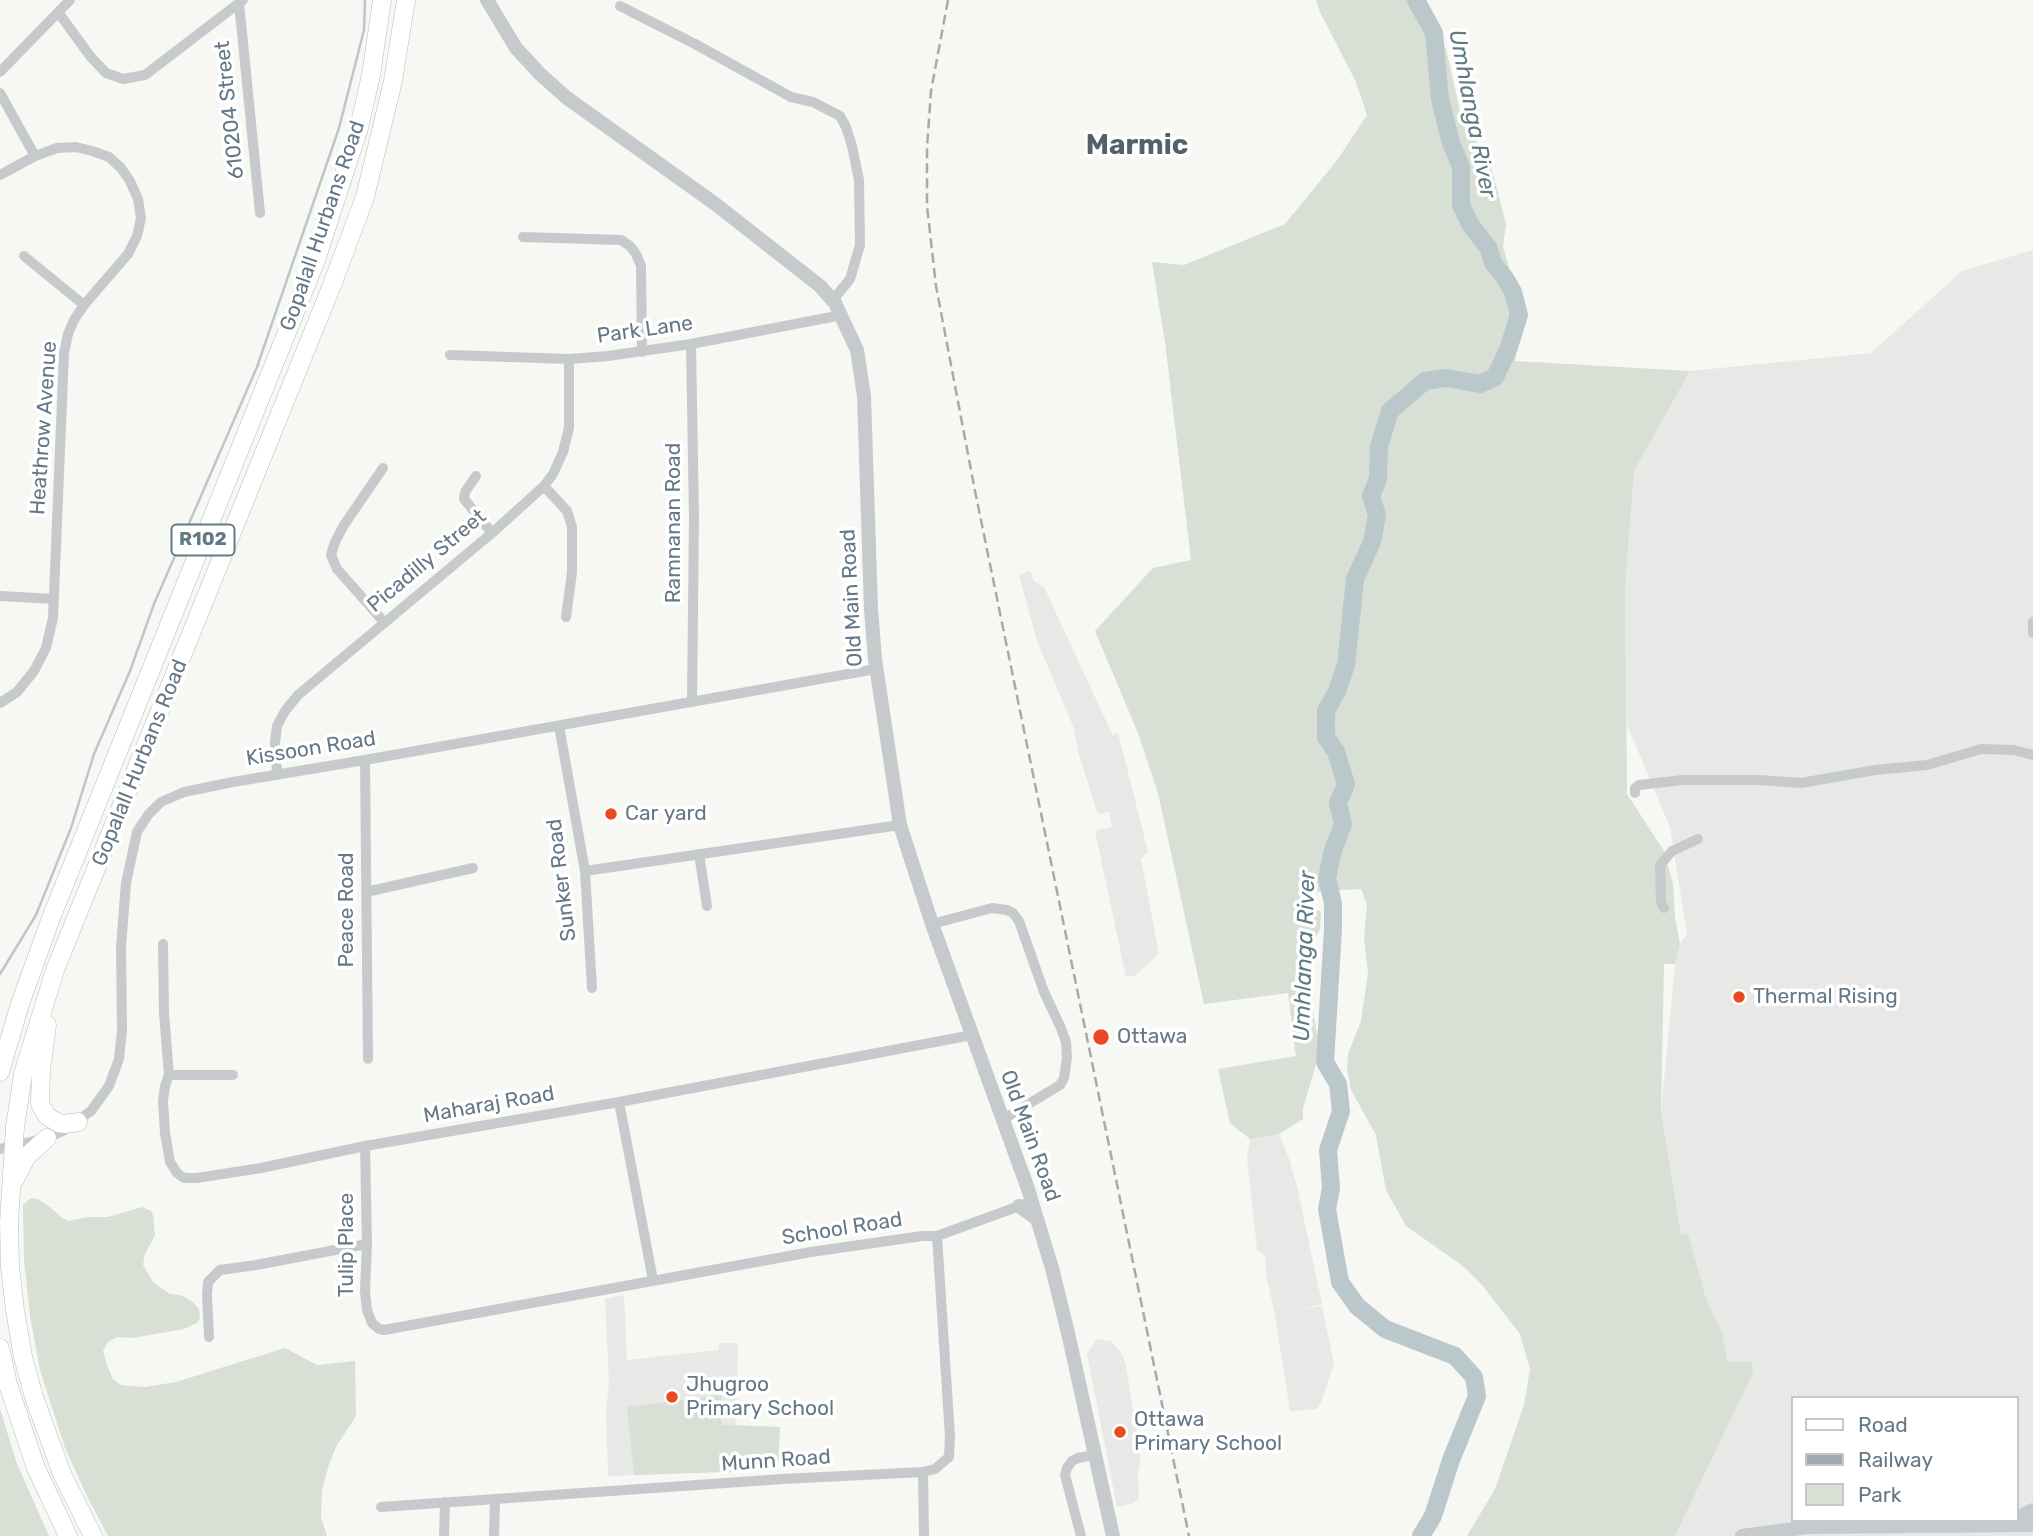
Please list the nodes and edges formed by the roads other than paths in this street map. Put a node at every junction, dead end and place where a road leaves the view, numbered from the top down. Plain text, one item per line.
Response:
1 (70, 0) edge
2 (382, 0) edge
3 (406, 0) edge
4 (487, 0) edge
5 (241, 1) edge
6 (620, 6) dead end
7 (58, 12) junction
8 (0, 72) edge
9 (0, 93) edge
10 (36, 156) junction
11 (0, 175) edge
12 (260, 213) dead end
13 (523, 237) dead end
14 (24, 256) dead end
15 (832, 300) junction
16 (84, 305) junction
17 (842, 315) junction
18 (691, 344) junction
19 (642, 352) junction
20 (450, 355) dead end
21 (569, 359) junction
22 (383, 468) dead end
23 (476, 475) dead end
24 (544, 486) junction
25 (492, 533) junction
26 (0, 596) edge
27 (54, 599) junction
28 (566, 617) dead end
29 (384, 622) junction
30 (2033, 622) edge
31 (2033, 633) edge
32 (876, 669) junction
33 (692, 702) junction
34 (0, 704) edge
35 (559, 726) junction
36 (2033, 755) edge
37 (365, 760) junction
38 (277, 775) junction
39 (1634, 793) dead end
40 (900, 825) junction
41 (1698, 839) dead end
42 (699, 854) junction
43 (473, 867) dead end
44 (585, 871) junction
45 (366, 892) junction
46 (707, 906) dead end
47 (1664, 908) dead end
48 (932, 924) junction
49 (163, 944) dead end
50 (55, 970) junction
51 (592, 988) dead end
52 (972, 1035) junction
53 (368, 1059) dead end
54 (0, 1072) edge
55 (169, 1075) junction
56 (233, 1075) dead end
57 (620, 1102) junction
58 (1002, 1120) junction
59 (78, 1122) junction
60 (47, 1138) junction
61 (365, 1146) junction
62 (7, 1147) edge
63 (12, 1187) junction
64 (1026, 1204) junction
65 (937, 1236) junction
66 (367, 1244) junction
67 (653, 1280) junction
68 (389, 1329) joint
69 (209, 1337) dead end
70 (0, 1348) edge
71 (1094, 1455) junction
72 (923, 1472) junction
73 (495, 1499) junction
74 (445, 1502) junction
75 (381, 1507) dead end
76 (2000, 1522) edge
77 (1989, 1525) junction
78 (2033, 1525) edge
79 (68, 1536) edge
80 (93, 1536) edge
81 (444, 1536) edge
82 (494, 1536) edge
83 (924, 1536) edge
84 (1080, 1536) edge
85 (1112, 1536) edge
86 (1742, 1536) edge

1 - 7 street
2 - 54 main road, Gopalall Hurbans Road / R102
3 - 50 main road, Gopalall Hurbans Road / R102
4 - 15 street, Old Main Road
5 - 7 street
5 - 12 street, 610204 Street
6 - 15 street
7 - 8 street
9 - 10 street
10 - 11 street, Heathrow Avenue
10 - 16 street, Heathrow Avenue
13 - 19 street
14 - 16 street
15 - 17 street, Old Main Road
16 - 27 street, Heathrow Avenue
17 - 18 street, Park Lane
17 - 32 street, Old Main Road
18 - 19 street, Park Lane
18 - 33 street, Ramnanan Road
19 - 21 street, Park Lane
20 - 21 street, Park Lane
21 - 24 street, Picadilly Street
22 - 29 street
23 - 25 street
24 - 25 street, Picadilly Street
24 - 28 street
25 - 29 street, Picadilly Street
26 - 27 street
27 - 34 street, Heathrow Avenue
29 - 38 street, Picadilly Street
30 - 31 street
32 - 33 street, Kissoon Road
32 - 40 street, Old Main Road
33 - 35 street, Kissoon Road
35 - 37 street, Kissoon Road
35 - 44 street, Sunker Road
36 - 39 street
37 - 38 street, Kissoon Road
37 - 45 street, Peace Road
38 - 59 street, Kissoon Road
40 - 42 street
40 - 48 street, Old Main Road
41 - 47 street
42 - 44 street
42 - 46 street
43 - 45 street
44 - 51 street, Sunker Road
45 - 53 street, Peace Road
48 - 52 street, Old Main Road
48 - 58 street
49 - 55 street
50 - 59 main road
50 - 62 main road, Gopalall Hurbans Road / R102
52 - 57 street, Maharaj Road
52 - 58 street, Old Main Road
55 - 56 street
55 - 61 street, Maharaj Road
57 - 61 street, Maharaj Road
57 - 67 street
58 - 64 street, Old Main Road
59 - 60 street, Kissoon Road
60 - 62 street, Kissoon Road
60 - 63 main road
61 - 66 street, Tulip Place
62 - 63 main road, Gopalall Hurbans Road / R102
63 - 80 main road, Gopalall Hurbans Road / R102
64 - 65 street, School Road
64 - 71 street, Old Main Road
65 - 67 street, School Road
65 - 72 street
66 - 68 street, Tulip Place
66 - 69 street
67 - 68 street, School Road
70 - 79 main road
71 - 84 street
71 - 85 street, Old Main Road
72 - 73 street, Munn Road
72 - 83 street
73 - 74 street, Munn Road
73 - 82 street
74 - 75 street, Munn Road
74 - 81 street
76 - 77 street
77 - 78 street
77 - 86 street

